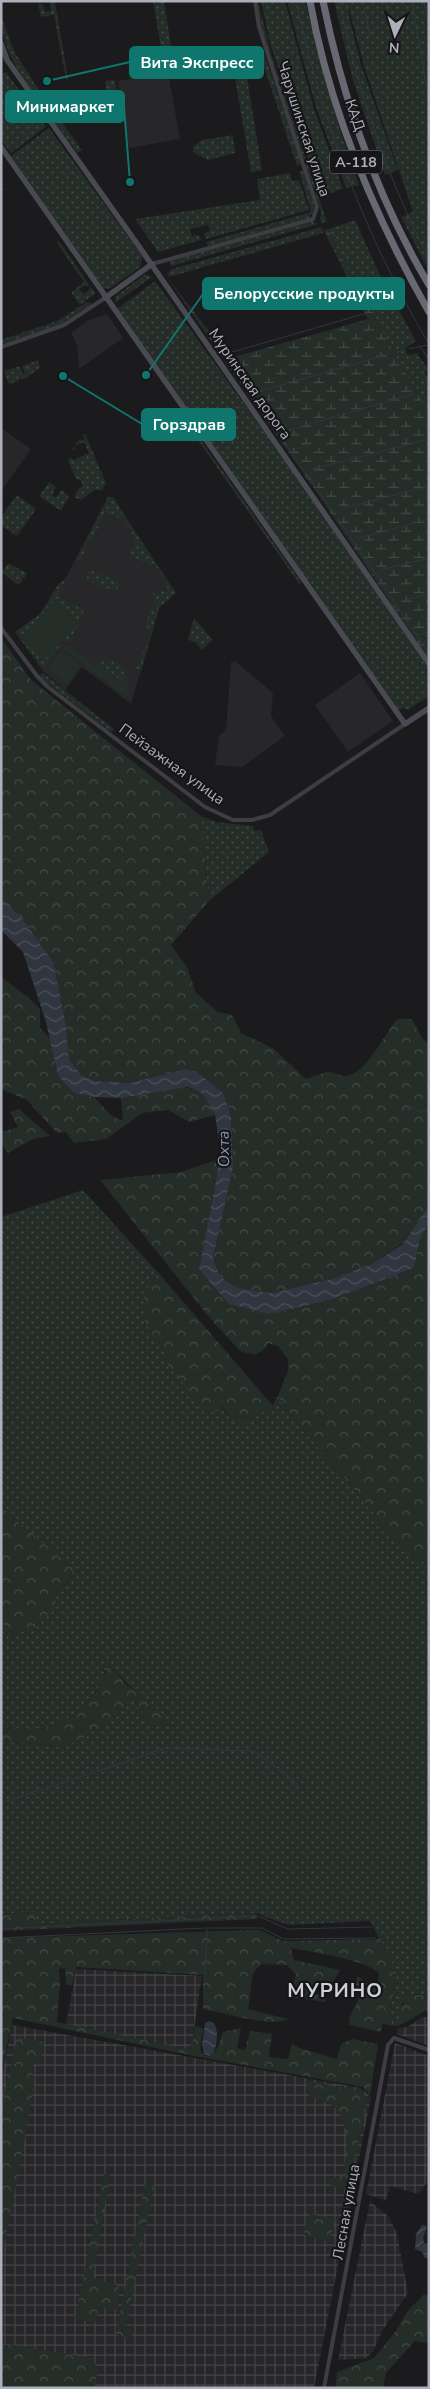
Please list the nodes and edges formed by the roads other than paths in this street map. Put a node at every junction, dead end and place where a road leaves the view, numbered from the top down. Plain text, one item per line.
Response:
1 (255, 1) edge
2 (310, 1) edge
3 (324, 1) edge
4 (1, 43) edge
5 (1, 147) edge
6 (152, 264) junction
7 (429, 285) edge
8 (105, 298) junction
9 (429, 312) edge
10 (1, 347) edge
11 (1, 628) edge
12 (429, 664) edge
13 (429, 708) edge
14 (406, 724) junction
15 (429, 2050) edge
16 (324, 2388) edge

1 - 6 street, Чарушинская улица
2 - 9 highway, КАД / А-118
3 - 7 highway, КАД / А-118
4 - 6 street, Муринская дорога
5 - 8 street
6 - 8 street
6 - 12 street, Муринская дорога
8 - 10 street
8 - 14 street
11 - 14 street, Пейзажная улица
13 - 14 street, Пейзажная улица
15 - 16 street, Лесная улица

